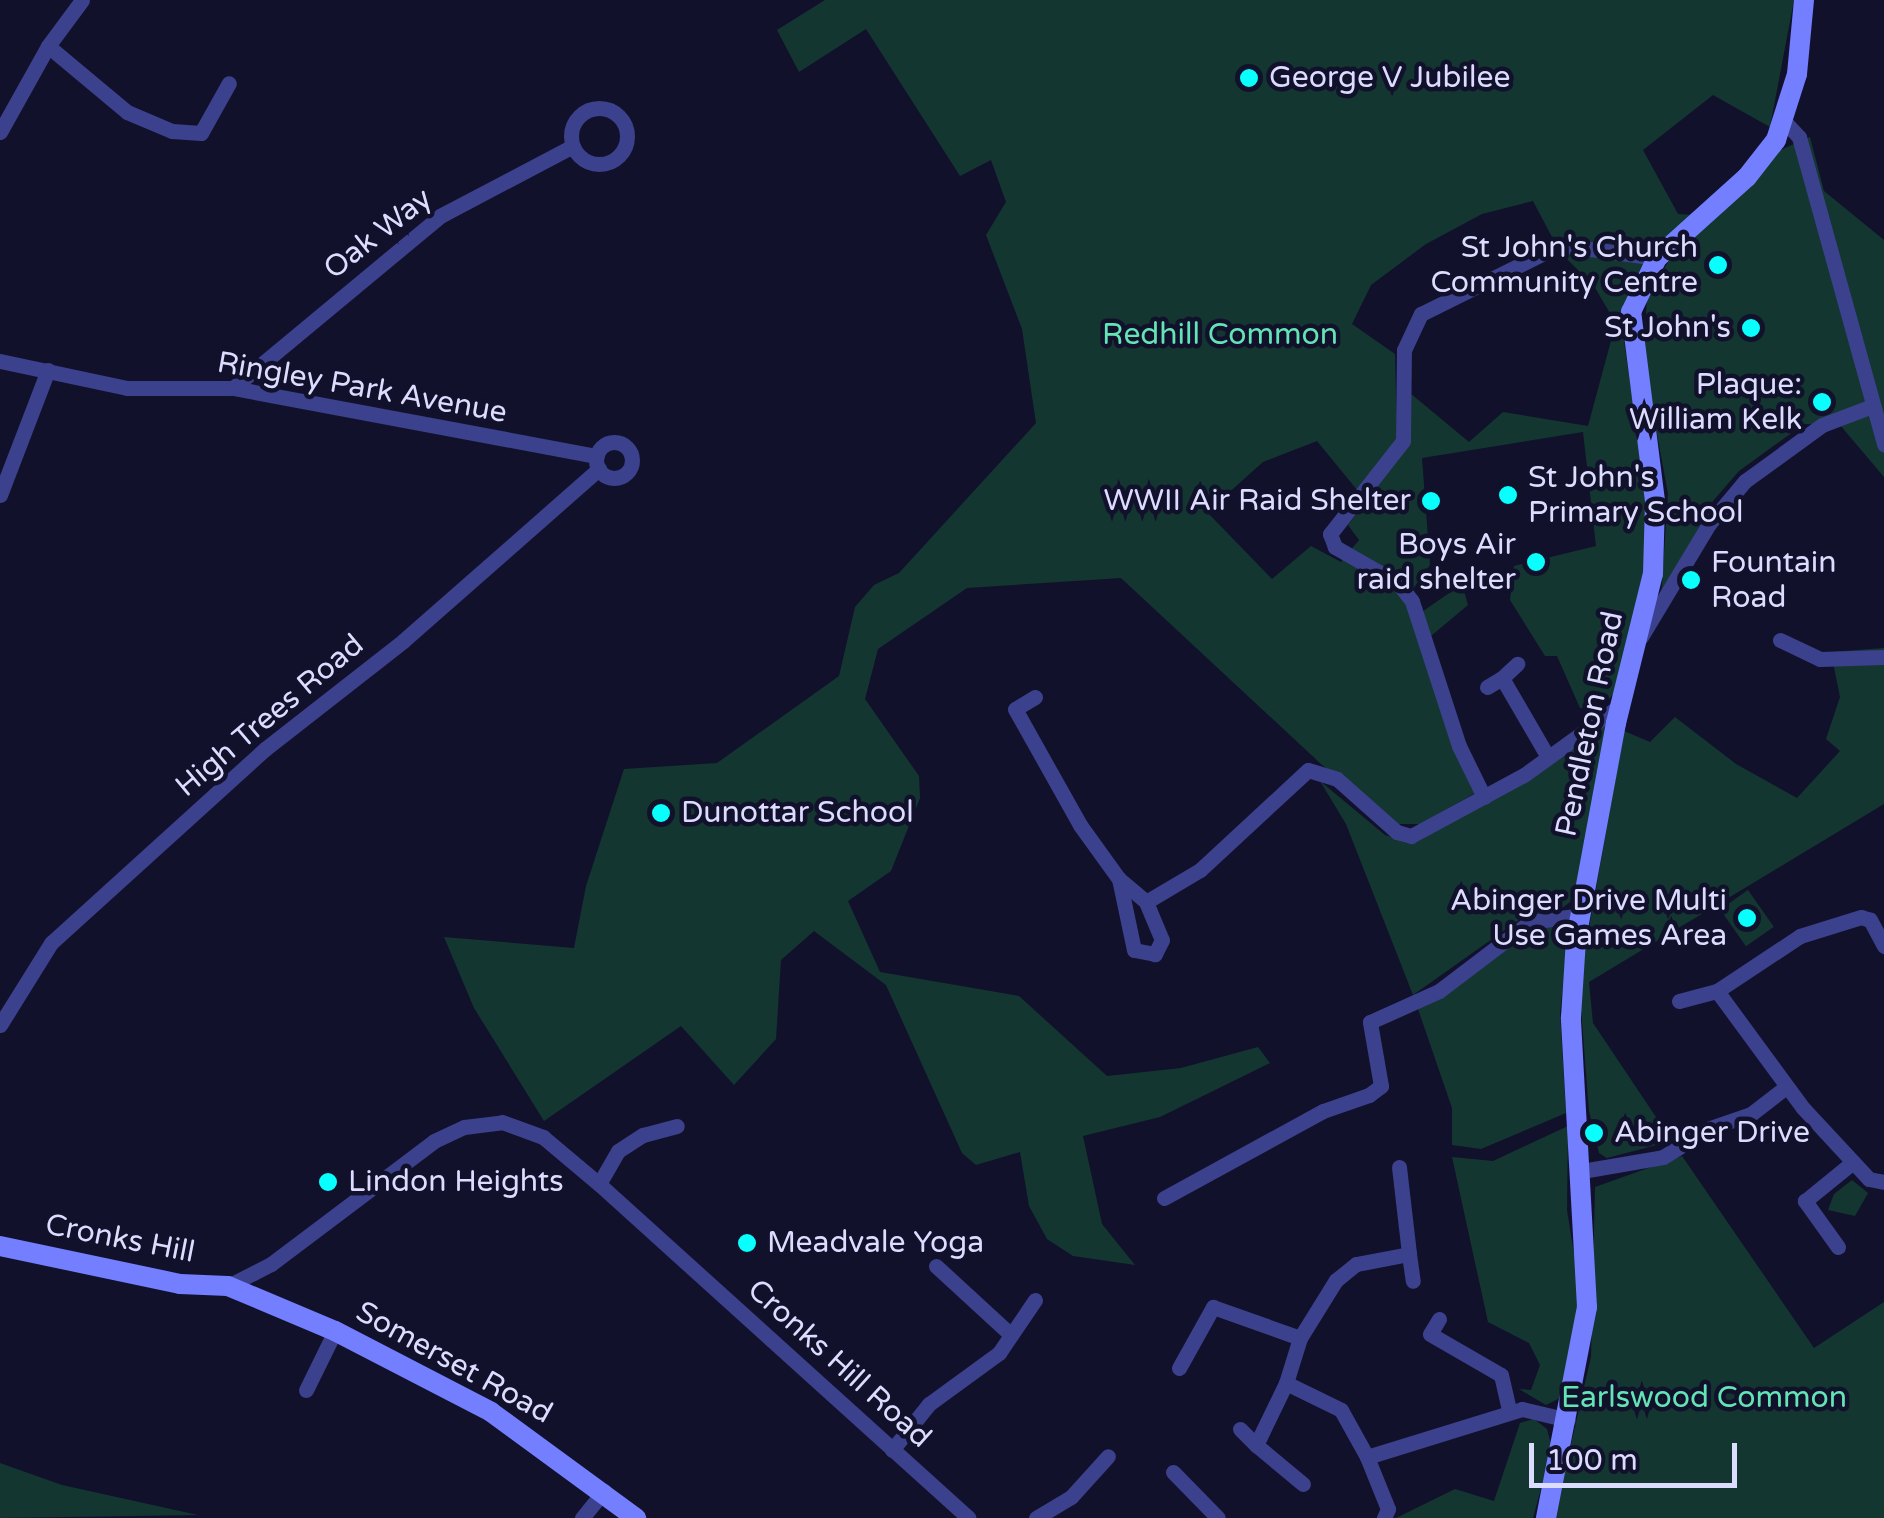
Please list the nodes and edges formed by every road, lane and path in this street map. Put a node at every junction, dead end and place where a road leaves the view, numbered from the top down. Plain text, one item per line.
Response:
1 (82, 0) edge
2 (1804, 0) edge
3 (48, 46) junction
4 (229, 84) dead end
5 (1785, 122) junction
6 (0, 132) edge
7 (573, 146) dead end
8 (1657, 258) junction
9 (0, 361) edge
10 (48, 370) junction
11 (233, 388) junction
12 (1872, 406) junction
13 (1884, 444) edge
14 (598, 463) joint
15 (0, 495) edge
16 (1641, 637) junction
17 (1780, 640) dead end
18 (1884, 657) edge
19 (1517, 664) dead end
20 (1502, 678) junction
21 (1487, 687) dead end
22 (1035, 698) dead end
23 (1622, 704) junction
24 (1548, 757) junction
25 (1484, 797) junction
26 (1119, 880) junction
27 (1146, 902) junction
28 (1581, 914) junction
29 (1884, 946) edge
30 (1717, 991) junction
31 (1679, 1001) dead end
32 (0, 1025) edge
33 (1786, 1086) junction
34 (677, 1126) dead end
35 (1854, 1162) junction
36 (1399, 1167) dead end
37 (1582, 1171) junction
38 (1884, 1182) edge
39 (599, 1184) junction
40 (1164, 1198) dead end
41 (0, 1246) edge
42 (1838, 1247) dead end
43 (1409, 1254) junction
44 (936, 1266) dead end
45 (1413, 1281) dead end
46 (228, 1286) junction
47 (1035, 1300) dead end
48 (334, 1331) junction
49 (1430, 1334) dead end
50 (1011, 1335) junction
51 (1300, 1338) junction
52 (1178, 1368) dead end
53 (1286, 1383) junction
54 (306, 1390) dead end
55 (1509, 1412) junction
56 (1568, 1420) junction
57 (1240, 1428) dead end
58 (1256, 1445) junction
59 (892, 1450) junction
60 (1108, 1456) dead end
61 (1368, 1456) junction
62 (1173, 1472) dead end
63 (1303, 1484) dead end
64 (604, 1491) junction
65 (582, 1518) edge
66 (636, 1518) edge
67 (968, 1518) edge
68 (1036, 1518) edge
69 (1218, 1518) edge
70 (1384, 1518) edge
71 (1546, 1518) edge

1 - 3 street
2 - 5 street, Pendleton Road
3 - 4 street
3 - 6 street
5 - 8 street, Pendleton Road
5 - 12 street
7 - 11 street, Oak Way
8 - 16 street, Pendleton Road
8 - 25 street
9 - 10 street, Ringley Park Avenue
10 - 11 street, Ringley Park Avenue
10 - 15 street
11 - 14 street, Ringley Park Avenue
12 - 13 street
12 - 16 street
14 - 32 street, High Trees Road
16 - 23 street, Pendleton Road
17 - 18 street
19 - 20 street
20 - 21 street
20 - 24 street
22 - 26 street
23 - 24 street
23 - 28 street, Pendleton Road
24 - 25 street
25 - 27 street
26 - 27 street
26 - 27 street
28 - 37 street, Pendleton Road
28 - 40 street
29 - 30 street
30 - 31 street
30 - 33 street
33 - 35 street
33 - 37 street
34 - 39 street
35 - 38 street
35 - 42 street
36 - 43 street
37 - 56 street, Pendleton Road
39 - 46 street, Cronks Hill Road
39 - 59 street, Cronks Hill Road
41 - 46 street, Cronks Hill
43 - 45 street
43 - 51 street
44 - 50 street
46 - 48 street, Somerset Road
47 - 50 street
48 - 54 street
48 - 64 street, Somerset Road
49 - 55 street
50 - 59 street
51 - 52 street
51 - 53 street
53 - 58 street
53 - 61 street
55 - 56 street
55 - 61 street
56 - 71 street, Pendleton Road
57 - 58 street
58 - 63 street
59 - 67 street, Cronks Hill Road
60 - 68 street
61 - 70 street
62 - 69 street
64 - 65 street
64 - 66 street, Somerset Road

